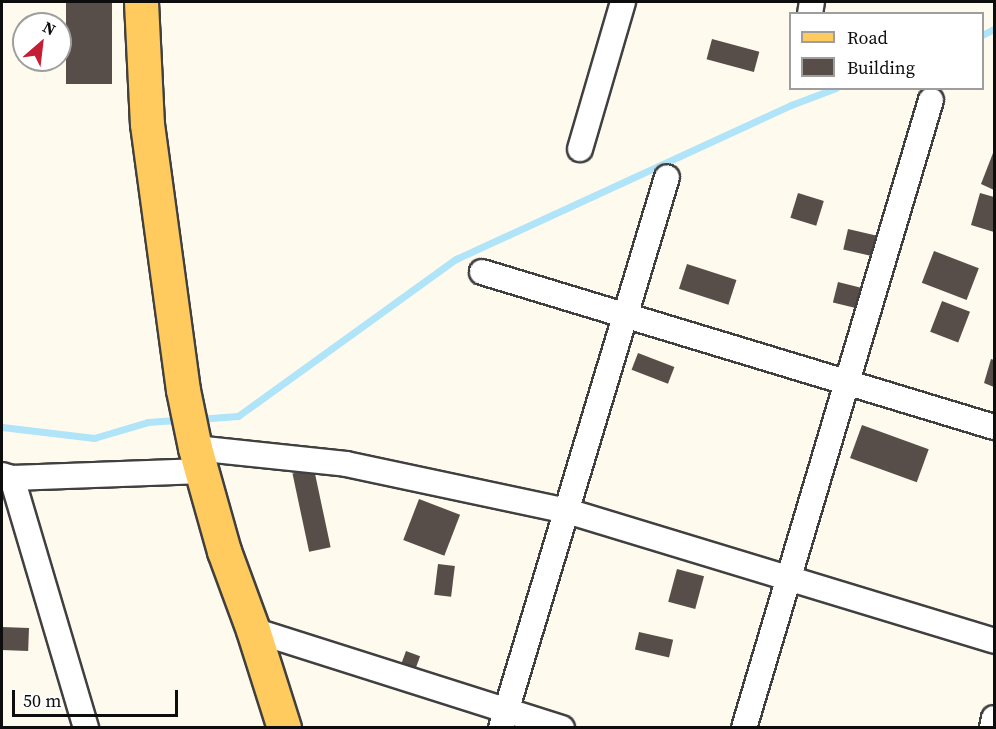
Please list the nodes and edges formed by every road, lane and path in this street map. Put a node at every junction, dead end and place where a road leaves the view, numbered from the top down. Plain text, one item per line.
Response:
1 (141, 2) edge
2 (623, 2) edge
3 (931, 100) dead end
4 (580, 149) dead end
5 (667, 177) dead end
6 (482, 272) dead end
7 (625, 315) junction
8 (847, 382) junction
9 (994, 427) edge
10 (196, 449) junction
11 (7, 476) edge
12 (567, 511) junction
13 (789, 578) junction
14 (253, 630) junction
15 (994, 641) edge
16 (994, 718) edge
17 (504, 719) edge
18 (86, 728) edge
19 (284, 728) edge
20 (562, 728) edge
21 (744, 728) edge
22 (992, 728) edge

1 - 10 main road
2 - 4 street
3 - 8 street
5 - 7 street
6 - 7 street
7 - 8 street
7 - 12 street
8 - 9 street
8 - 13 street
10 - 11 street
10 - 12 street
10 - 14 main road
11 - 18 street
12 - 13 street
12 - 17 street
13 - 15 street
13 - 21 street
14 - 17 street
14 - 19 main road
16 - 22 street
17 - 20 street

